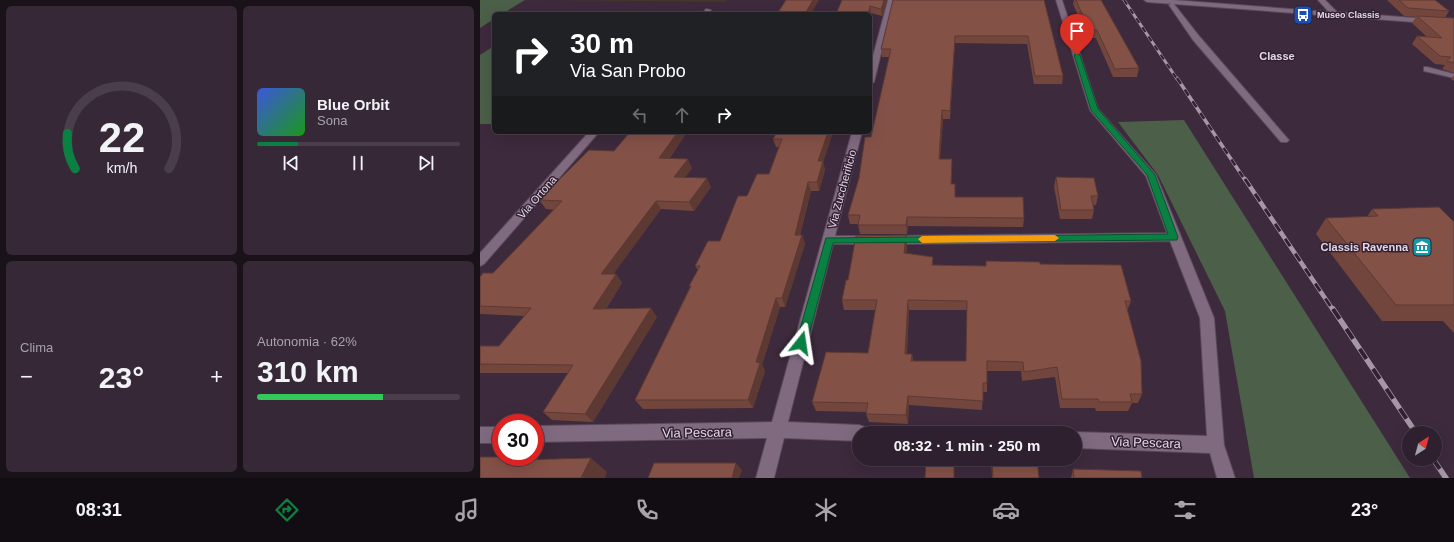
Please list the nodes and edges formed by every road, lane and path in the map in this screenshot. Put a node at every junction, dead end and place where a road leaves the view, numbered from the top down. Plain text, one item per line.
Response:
1 (891, 0) edge
2 (1059, 0) edge
3 (1147, 0) edge
4 (1321, 0) edge
5 (1172, 5) dead end
6 (1334, 13) junction
7 (1454, 22) edge
8 (1427, 69) dead end
9 (872, 74) edge
10 (1454, 76) edge
11 (592, 134) edge
12 (856, 134) edge
13 (1284, 140) dead end
14 (1174, 237) junction
15 (829, 240) junction
16 (480, 261) edge
17 (778, 430) junction
18 (852, 433) edge
19 (544, 434) edge
20 (480, 435) edge
21 (492, 435) edge
22 (1082, 440) edge
23 (1216, 445) junction
24 (765, 478) edge
25 (1226, 478) edge

1 - 9 street
2 - 14 street
3 - 6 street
4 - 6 street
5 - 13 street
6 - 7 street
8 - 10 street
11 - 16 street, Via Ortona
12 - 15 street, Via Zuccherificio
14 - 15 street
14 - 23 street
15 - 17 street, Via Zuccherificio
17 - 18 street, Via Pescara
17 - 19 street, Via Pescara
17 - 24 street, Via Zuccherificio
20 - 21 street
22 - 23 street, Via Pescara
23 - 25 street

